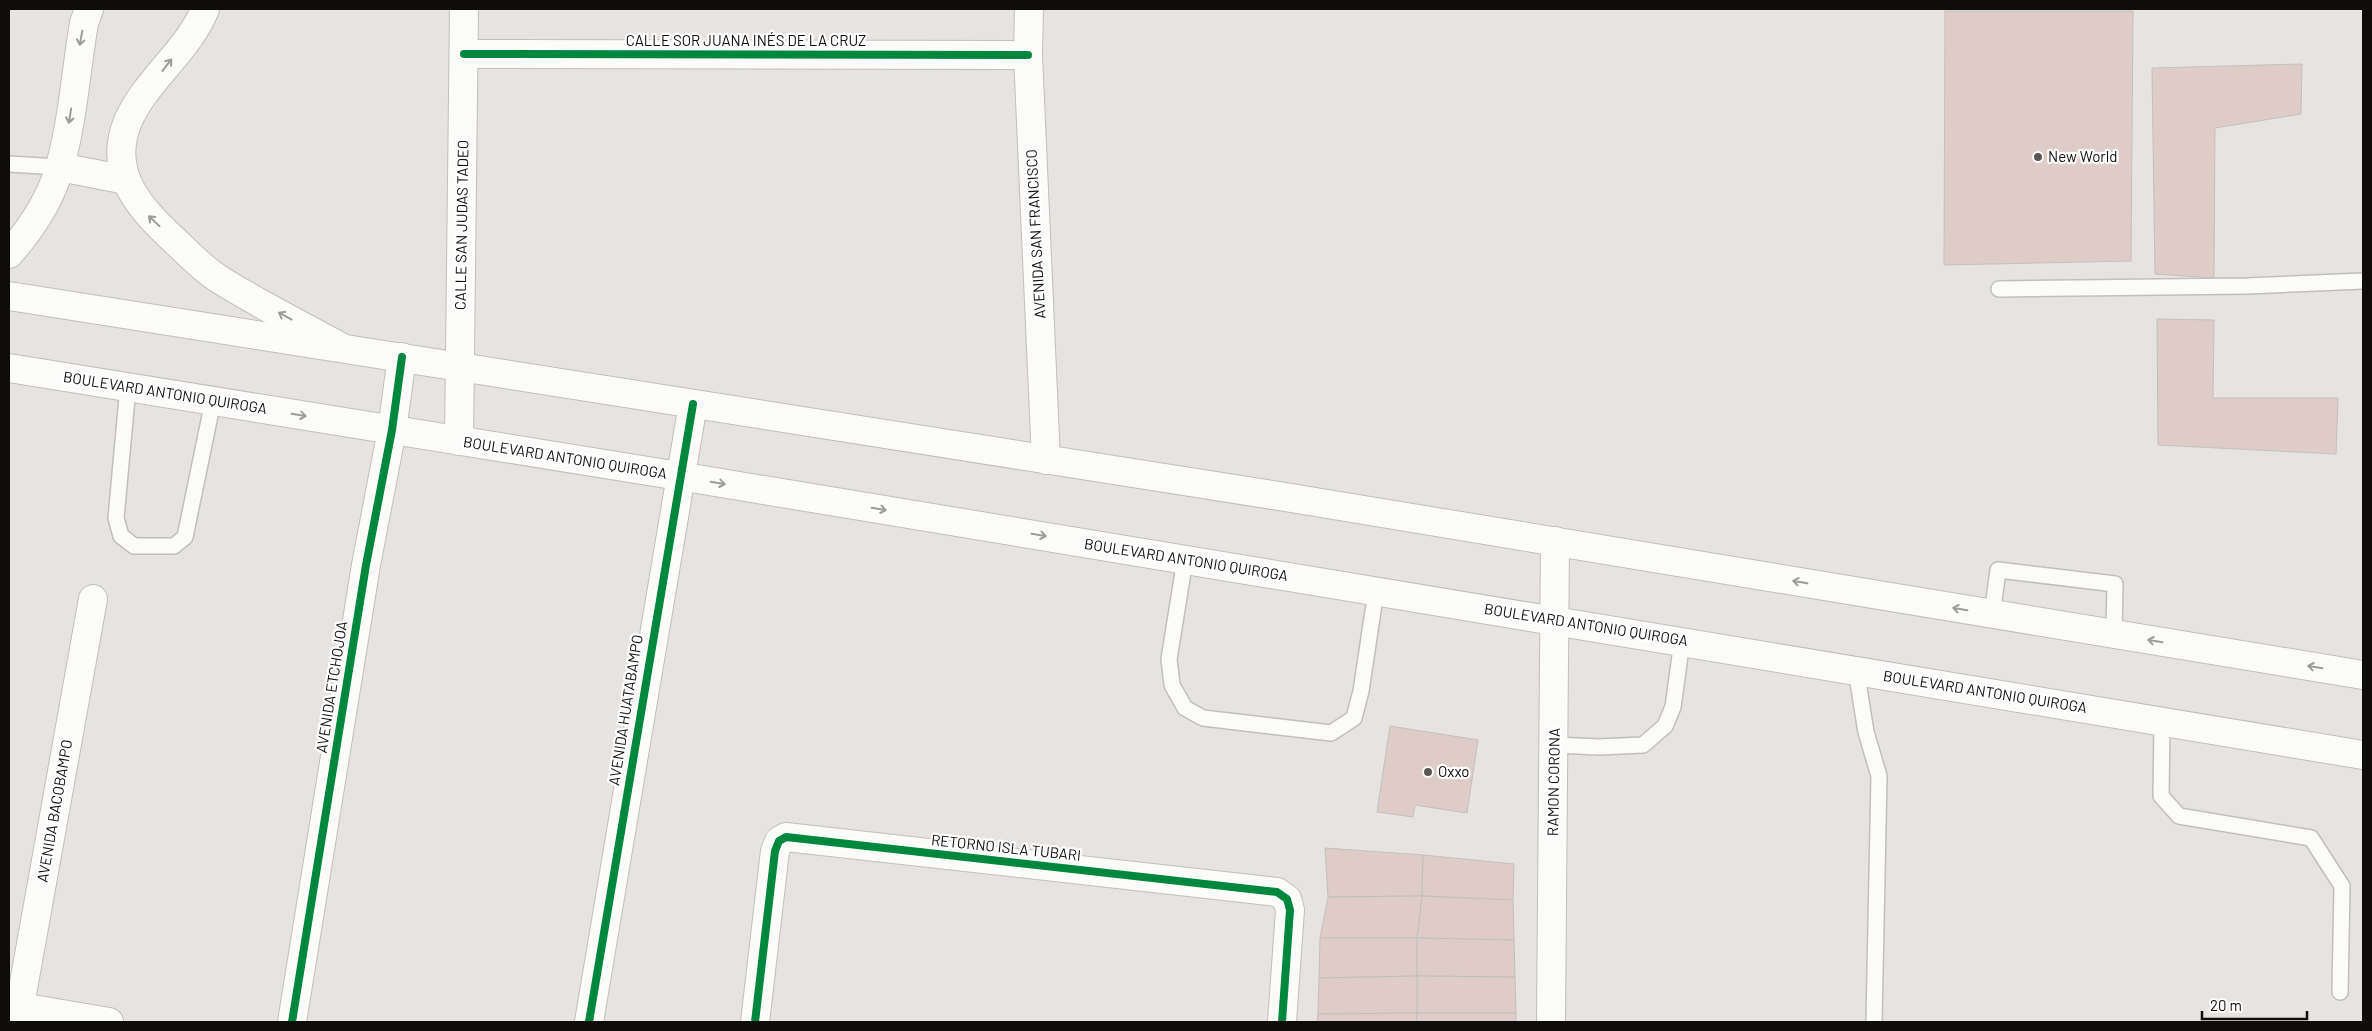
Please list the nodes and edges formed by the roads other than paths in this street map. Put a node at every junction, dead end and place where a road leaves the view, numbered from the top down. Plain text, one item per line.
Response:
1 (89, 9) edge
2 (205, 9) edge
3 (464, 9) edge
4 (1029, 9) edge
5 (464, 54) junction
6 (1028, 55) junction
7 (9, 164) edge
8 (60, 167) junction
9 (126, 180) junction
10 (9, 254) edge
11 (2363, 281) edge
12 (1999, 289) dead end
13 (9, 296) edge
14 (343, 348) junction
15 (402, 357) junction
16 (461, 367) junction
17 (9, 368) edge
18 (128, 387) junction
19 (213, 402) junction
20 (693, 404) junction
21 (392, 430) junction
22 (459, 441) junction
23 (1046, 460) junction
24 (679, 476) junction
25 (1555, 541) junction
26 (1185, 560) junction
27 (1376, 591) junction
28 (93, 599) dead end
29 (1992, 614) junction
30 (1555, 620) junction
31 (2114, 635) junction
32 (1682, 641) junction
33 (1856, 670) junction
34 (2363, 675) edge
35 (2162, 722) junction
36 (1554, 745) junction
37 (2363, 755) edge
38 (2340, 992) dead end
39 (15, 1011) edge
40 (109, 1022) edge
41 (292, 1022) edge
42 (589, 1022) edge
43 (755, 1022) edge
44 (1282, 1022) edge
45 (1551, 1022) edge
46 (1874, 1022) edge

1 -> 8 street
9 -> 2 street
3 - 5 street, CALLE SAN JUDAS TADEO
4 - 6 street, AVENIDA SAN FRANCISCO
5 - 6 street, CALLE SOR JUANA INÉS DE LA CRUZ
5 - 16 street, CALLE SAN JUDAS TADEO
6 - 23 street, AVENIDA SAN FRANCISCO
7 - 8 lane
8 - 9 street
8 - 10 street
14 -> 9 street
11 - 12 lane
13 - 14 street
14 - 15 street
15 - 16 street
15 - 21 street, AVENIDA ETCHOJOA
16 - 20 street
16 - 22 street, CALLE SAN JUDAS TADEO
17 - 18 street, BOULEVARD ANTONIO QUIROGA
18 - 19 street, BOULEVARD ANTONIO QUIROGA
18 - 19 lane
19 -> 21 street, BOULEVARD ANTONIO QUIROGA
20 - 23 street
20 - 24 street, AVENIDA HUATABAMPO
21 - 22 street, BOULEVARD ANTONIO QUIROGA
21 - 41 street, AVENIDA ETCHOJOA
22 - 24 street, BOULEVARD ANTONIO QUIROGA
23 - 25 street
24 -> 26 street, BOULEVARD ANTONIO QUIROGA
24 - 42 street, AVENIDA HUATABAMPO
29 -> 25 street
25 - 30 street, RAMON CORONA
26 - 27 street, BOULEVARD ANTONIO QUIROGA
26 - 27 lane
27 - 30 street, BOULEVARD ANTONIO QUIROGA
28 - 39 street, AVENIDA BACOBAMPO
29 - 31 street
29 - 31 lane
30 - 32 street, BOULEVARD ANTONIO QUIROGA
30 - 36 street, RAMON CORONA
34 -> 31 street
32 - 33 street, BOULEVARD ANTONIO QUIROGA
32 - 36 lane
33 - 35 street, BOULEVARD ANTONIO QUIROGA
33 - 46 lane
35 - 37 street, BOULEVARD ANTONIO QUIROGA
35 - 38 lane
36 - 45 street, RAMON CORONA
39 - 40 street
43 - 44 street, RETORNO ISLA TUBARI

